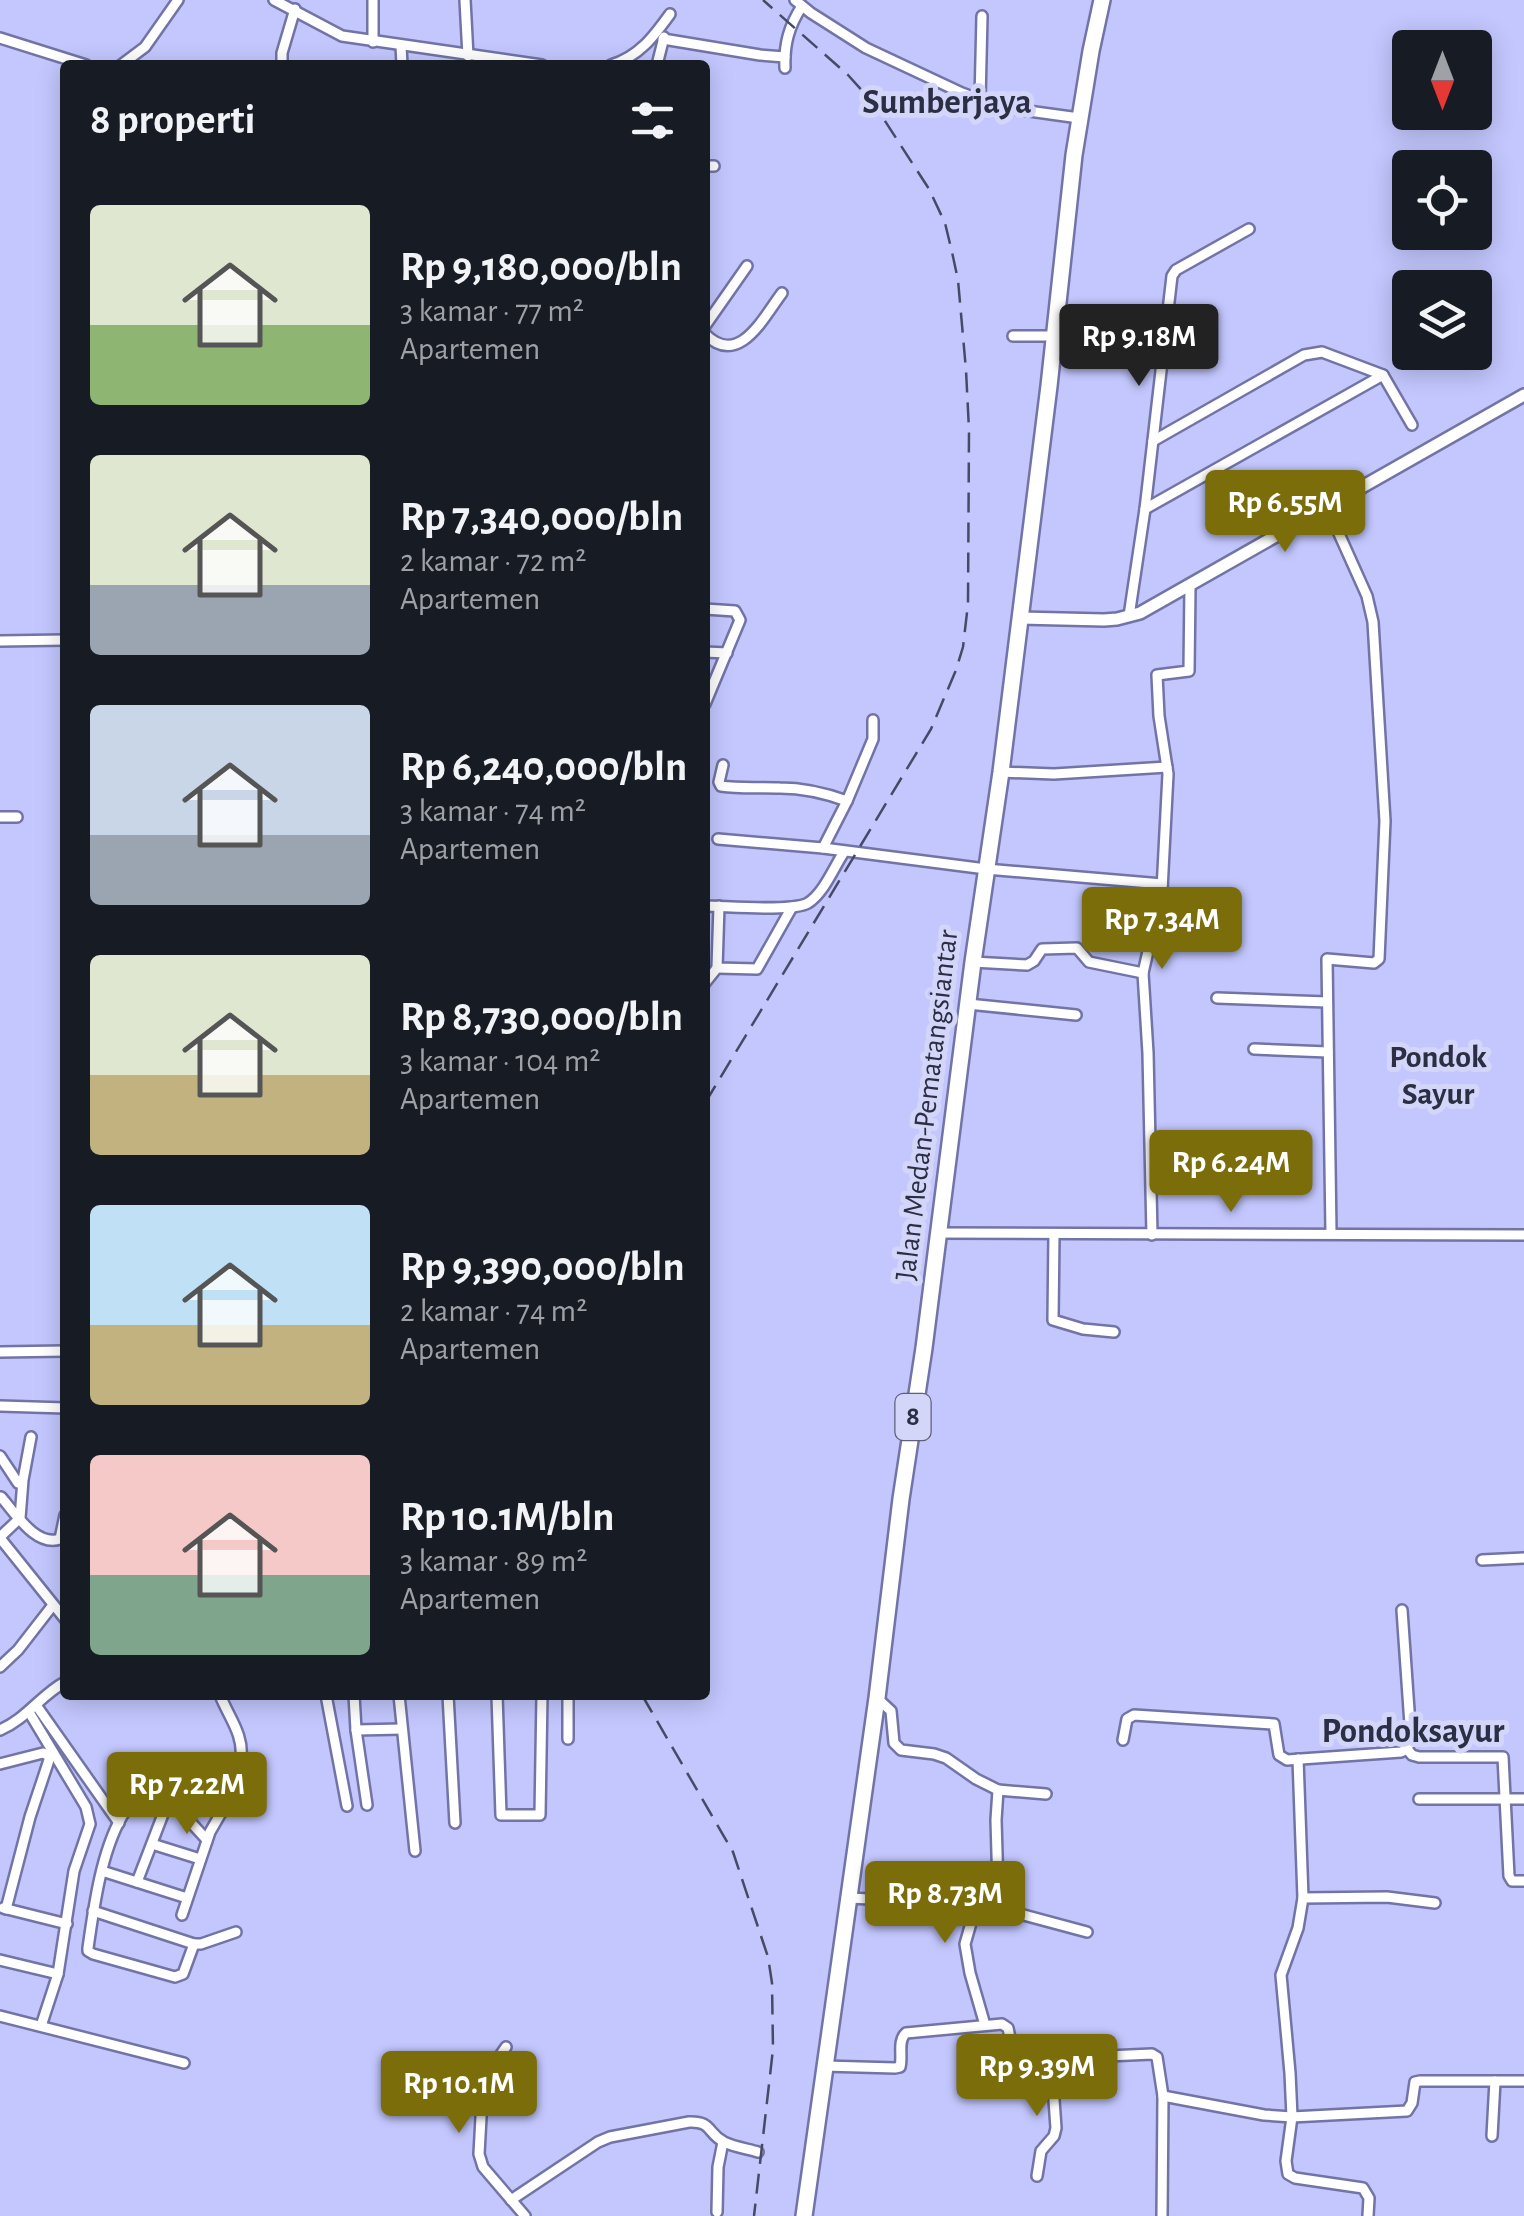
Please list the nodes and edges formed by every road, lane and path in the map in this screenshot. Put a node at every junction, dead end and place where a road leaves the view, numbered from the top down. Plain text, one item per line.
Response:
1 (178, 0) edge
2 (274, 0) edge
3 (373, 0) edge
4 (465, 0) edge
5 (673, 0) edge
6 (1102, 0) edge
7 (799, 3) edge
8 (294, 9) junction
9 (670, 14) junction
10 (982, 16) dead end
11 (0, 38) edge
12 (663, 39) junction
13 (373, 42) junction
14 (401, 46) junction
15 (468, 56) junction
16 (70, 60) edge
17 (128, 60) edge
18 (282, 60) edge
19 (402, 60) edge
20 (501, 60) edge
21 (623, 60) edge
22 (658, 60) edge
23 (980, 100) junction
24 (1080, 118) junction
25 (1249, 230) dead end
26 (748, 266) dead end
27 (782, 293) dead end
28 (710, 311) edge
29 (1013, 336) dead end
30 (1054, 336) junction
31 (710, 338) edge
32 (1384, 375) junction
33 (1524, 395) edge
34 (1412, 425) dead end
35 (1153, 441) junction
36 (1328, 508) junction
37 (1145, 510) junction
38 (1190, 586) junction
39 (710, 609) edge
40 (1129, 616) junction
41 (1020, 618) junction
42 (60, 640) edge
43 (0, 641) edge
44 (710, 652) edge
45 (727, 653) junction
46 (710, 689) edge
47 (874, 720) dead end
48 (723, 766) dead end
49 (1168, 767) junction
50 (1001, 772) junction
51 (847, 801) junction
52 (0, 817) edge
53 (17, 817) dead end
54 (718, 838) dead end
55 (823, 848) junction
56 (844, 852) junction
57 (986, 869) junction
58 (1162, 884) junction
59 (710, 906) edge
60 (719, 906) junction
61 (792, 907) junction
62 (973, 962) junction
63 (717, 968) junction
64 (1142, 972) junction
65 (710, 977) edge
66 (1217, 998) dead end
67 (1328, 1002) junction
68 (968, 1004) junction
69 (1076, 1015) dead end
70 (1254, 1048) dead end
71 (1328, 1052) junction
72 (938, 1233) junction
73 (1331, 1233) junction
74 (1054, 1234) junction
75 (1152, 1235) junction
76 (1524, 1235) edge
77 (1114, 1332) dead end
78 (60, 1351) edge
79 (0, 1352) edge
80 (0, 1406) edge
81 (60, 1408) edge
82 (31, 1437) dead end
83 (0, 1456) edge
84 (21, 1482) junction
85 (0, 1498) edge
86 (20, 1518) junction
87 (0, 1538) edge
88 (60, 1539) edge
89 (1524, 1558) edge
90 (1482, 1560) dead end
91 (52, 1605) junction
92 (1402, 1610) dead end
93 (60, 1614) edge
94 (0, 1666) edge
95 (60, 1685) edge
96 (877, 1698) junction
97 (223, 1700) edge
98 (327, 1700) edge
99 (354, 1700) edge
100 (400, 1700) edge
101 (448, 1700) edge
102 (497, 1700) edge
103 (542, 1700) edge
104 (568, 1700) edge
105 (32, 1708) junction
106 (402, 1728) junction
107 (0, 1730) edge
108 (356, 1730) junction
109 (568, 1739) dead end
110 (1123, 1740) dead end
111 (1407, 1749) junction
112 (51, 1753) junction
113 (1298, 1759) junction
114 (0, 1764) edge
115 (998, 1790) junction
116 (1046, 1794) dead end
117 (170, 1796) junction
118 (1420, 1799) dead end
119 (1524, 1799) edge
120 (1506, 1800) junction
121 (367, 1805) dead end
122 (347, 1806) dead end
123 (119, 1823) junction
124 (455, 1823) dead end
125 (207, 1840) junction
126 (152, 1844) junction
127 (415, 1850) dead end
128 (200, 1860) junction
129 (102, 1871) junction
130 (1524, 1880) edge
131 (138, 1882) junction
132 (990, 1897) junction
133 (187, 1898) junction
134 (848, 1898) junction
135 (1303, 1898) junction
136 (1435, 1903) dead end
137 (976, 1904) junction
138 (3, 1909) edge
139 (93, 1911) junction
140 (182, 1914) dead end
141 (67, 1924) junction
142 (236, 1932) dead end
143 (1087, 1932) dead end
144 (194, 1944) junction
145 (0, 1960) edge
146 (58, 1974) junction
147 (0, 2016) edge
148 (985, 2025) junction
149 (41, 2026) junction
150 (506, 2047) dead end
151 (1051, 2058) junction
152 (184, 2063) dead end
153 (824, 2066) junction
154 (1495, 2081) junction
155 (1524, 2082) edge
156 (1163, 2096) junction
157 (1292, 2116) junction
158 (1492, 2136) dead end
159 (723, 2142) junction
160 (758, 2152) dead end
161 (1037, 2176) dead end
162 (511, 2200) junction
163 (718, 2212) dead end
164 (525, 2216) edge
165 (804, 2216) edge
166 (1162, 2216) edge
167 (1368, 2216) edge

1 - 17 street
2 - 8 street
3 - 13 street
4 - 15 street
5 - 9 street
6 - 24 highway, Jalan Medan-Pematangsiantar / 8
7 - 12 street
7 - 23 street
8 - 13 street
8 - 18 street
9 - 12 street
9 - 21 street
10 - 23 street
11 - 16 street
12 - 22 street
13 - 14 street
14 - 15 street
14 - 19 street
15 - 20 street
23 - 24 street
24 - 30 highway, Jalan Medan-Pematangsiantar / 8
25 - 35 street
26 - 28 street
27 - 31 street
29 - 30 street
30 - 41 highway, Jalan Medan-Pematangsiantar / 8
32 - 34 street
32 - 35 street
32 - 37 street
33 - 36 main road
35 - 37 street
36 - 38 main road
36 - 67 street
37 - 40 street
38 - 40 main road
38 - 49 street
39 - 45 street
40 - 41 main road
41 - 50 highway, Jalan Medan-Pematangsiantar / 8
42 - 43 street
44 - 45 street
45 - 46 street
47 - 51 street
48 - 51 street
49 - 50 street
49 - 58 street
50 - 57 highway, Jalan Medan-Pematangsiantar / 8
51 - 55 street
52 - 53 street
54 - 55 street
55 - 56 street
56 - 57 street
56 - 61 street
57 - 58 street
57 - 62 highway, Jalan Medan-Pematangsiantar / 8
58 - 64 street
59 - 60 street
60 - 61 street
60 - 63 street
61 - 63 street
62 - 64 street
62 - 68 highway, Jalan Medan-Pematangsiantar / 8
63 - 65 street
64 - 75 street
66 - 67 street
67 - 71 street
68 - 69 street
68 - 72 highway, Jalan Medan-Pematangsiantar / 8
70 - 71 street
71 - 73 street
72 - 74 street
72 - 96 highway, Jalan Medan-Pematangsiantar / 8
73 - 75 street
73 - 76 street
74 - 75 street
74 - 77 street
78 - 79 street
80 - 81 street
82 - 84 street
83 - 84 street
84 - 85 street
84 - 86 street
85 - 86 street
86 - 87 street
86 - 88 street
87 - 91 street
89 - 90 street
91 - 93 street
91 - 94 street
92 - 111 street
95 - 105 street
96 - 115 street
96 - 134 highway, Jalan Medan-Pematangsiantar / 8
97 - 125 street
98 - 122 street
99 - 108 street
100 - 106 street
101 - 124 street
102 - 103 street
104 - 109 street
105 - 107 street
105 - 112 street
105 - 123 street
106 - 108 street
106 - 127 street
108 - 121 street
110 - 113 street
111 - 113 street
111 - 120 street
112 - 114 street
112 - 138 street
112 - 141 street
113 - 135 street
115 - 116 street
115 - 132 street
117 - 123 street
117 - 125 street
117 - 126 street
118 - 120 street
119 - 120 street
120 - 130 street
123 - 129 street
125 - 128 street
126 - 128 street
126 - 131 street
128 - 133 street
129 - 131 street
129 - 139 street
131 - 133 street
132 - 137 street
132 - 143 street
133 - 140 street
134 - 137 street
134 - 153 highway, Jalan Medan-Pematangsiantar / 8
135 - 136 street
135 - 157 street
137 - 148 street
138 - 141 street
139 - 144 street
139 - 144 street
141 - 146 street
142 - 144 street
145 - 146 street
146 - 149 street
147 - 149 street
148 - 151 street
148 - 153 street
149 - 152 street
150 - 162 street
151 - 156 street
151 - 161 street
153 - 165 highway, Jalan Medan-Pematangsiantar / 8
154 - 155 street
154 - 157 street
154 - 158 street
156 - 157 street
156 - 166 street
157 - 167 street
159 - 160 street
159 - 162 street
159 - 163 street
162 - 164 street

